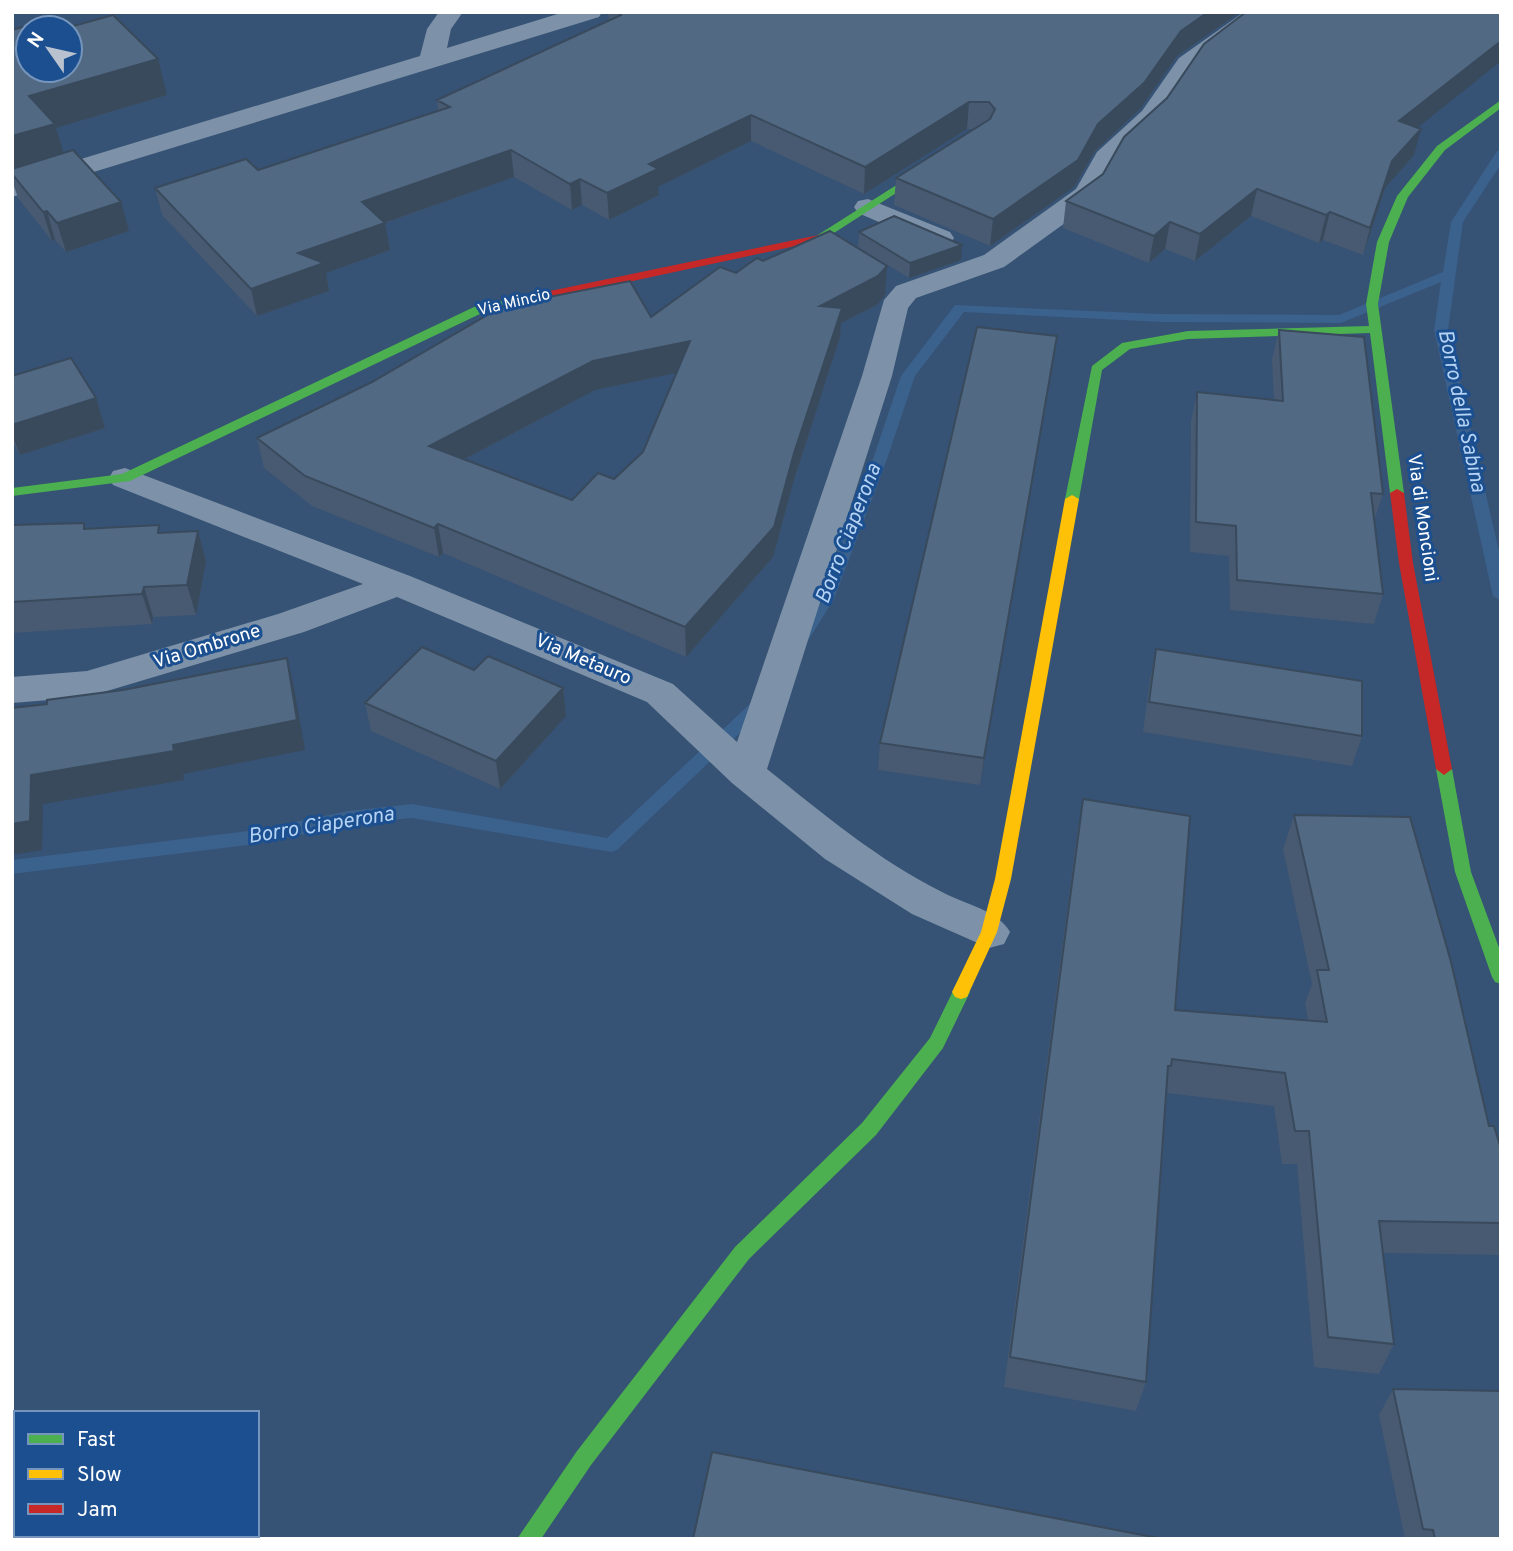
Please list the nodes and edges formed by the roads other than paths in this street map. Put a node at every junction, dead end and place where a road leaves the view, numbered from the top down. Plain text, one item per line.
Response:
1 (451, 12) edge
2 (590, 12) edge
3 (1260, 12) edge
4 (431, 62) junction
5 (1501, 103) edge
6 (955, 151) edge
7 (12, 189) edge
8 (868, 207) junction
9 (993, 261) junction
10 (1376, 329) junction
11 (125, 478) junction
12 (12, 492) edge
13 (398, 584) junction
14 (12, 690) edge
15 (741, 768) junction
16 (989, 932) junction
17 (1501, 977) edge
18 (527, 1539) edge

1 - 4 street
2 - 4 street
3 - 9 street
4 - 7 street
5 - 10 street, Via di Moncioni
6 - 8 street, Via Mincio
8 - 9 street
8 - 11 street, Via Mincio
9 - 15 street
10 - 16 street
10 - 17 street, Via di Moncioni
11 - 12 street, Via Mincio
11 - 13 street, Via Metauro
13 - 14 street, Via Ombrone
13 - 15 street, Via Metauro
15 - 16 street, Via Metauro
16 - 18 street

